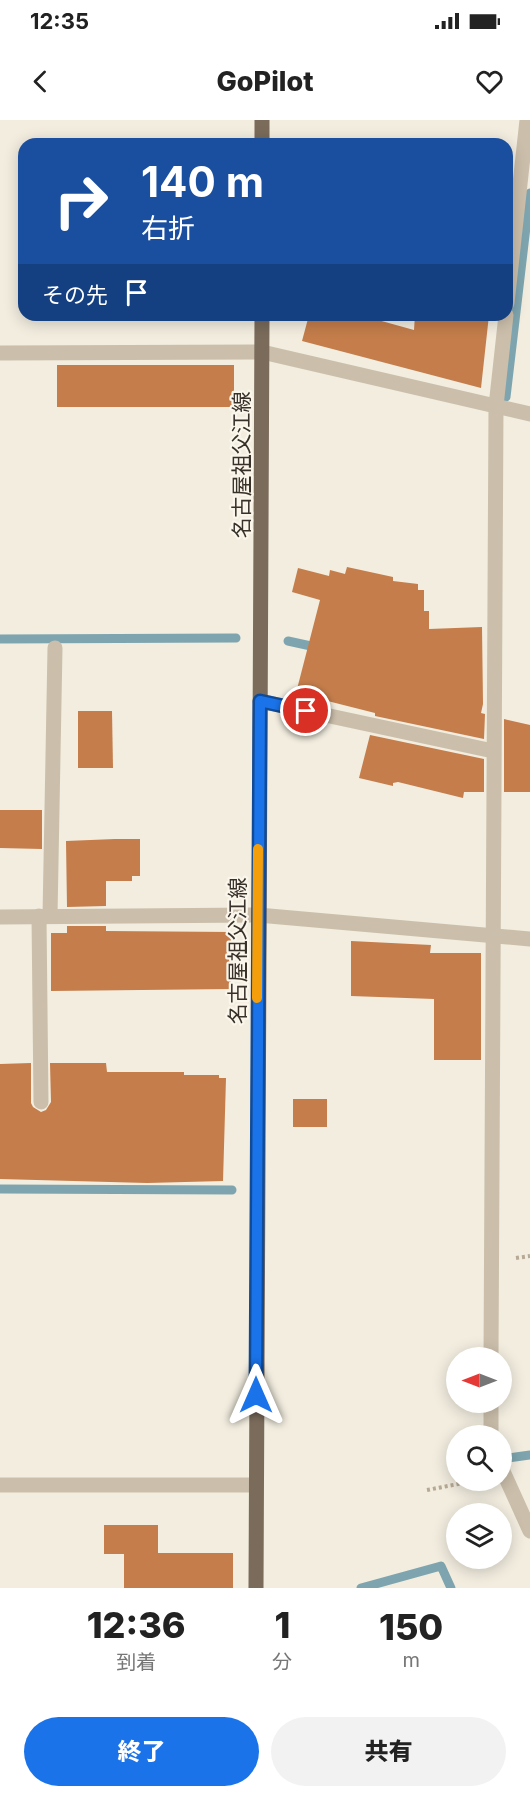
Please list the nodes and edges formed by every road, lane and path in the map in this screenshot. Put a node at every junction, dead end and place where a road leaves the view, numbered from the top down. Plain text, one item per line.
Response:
1 (262, 120) edge
2 (527, 120) edge
3 (262, 138) edge
4 (513, 248) edge
5 (262, 321) edge
6 (505, 321) edge
7 (262, 352) junction
8 (0, 353) edge
9 (496, 406) junction
10 (530, 414) edge
11 (55, 648) dead end
12 (260, 701) junction
13 (493, 751) junction
14 (258, 915) junction
15 (0, 916) edge
16 (45, 916) junction
17 (491, 934) junction
18 (530, 939) edge
19 (41, 1102) dead end
20 (491, 1347) edge
21 (0, 1485) edge
22 (256, 1485) junction
23 (446, 1486) edge
24 (428, 1490) dead end
25 (512, 1491) edge
26 (530, 1531) edge
27 (256, 1588) edge

1 - 3 main road
2 - 4 street
5 - 7 main road, 名古屋祖父江線
6 - 9 street
7 - 8 street
7 - 9 street
7 - 12 main road, 名古屋祖父江線
9 - 10 street
9 - 13 street
11 - 16 street
12 - 13 street
12 - 14 main road, 名古屋祖父江線
13 - 17 street
14 - 16 street
14 - 17 street
14 - 22 main road, 名古屋祖父江線
15 - 16 street
16 - 19 street
17 - 18 street
17 - 20 street
21 - 22 street
22 - 27 main road, 名古屋祖父江線
23 - 24 path
25 - 26 street

